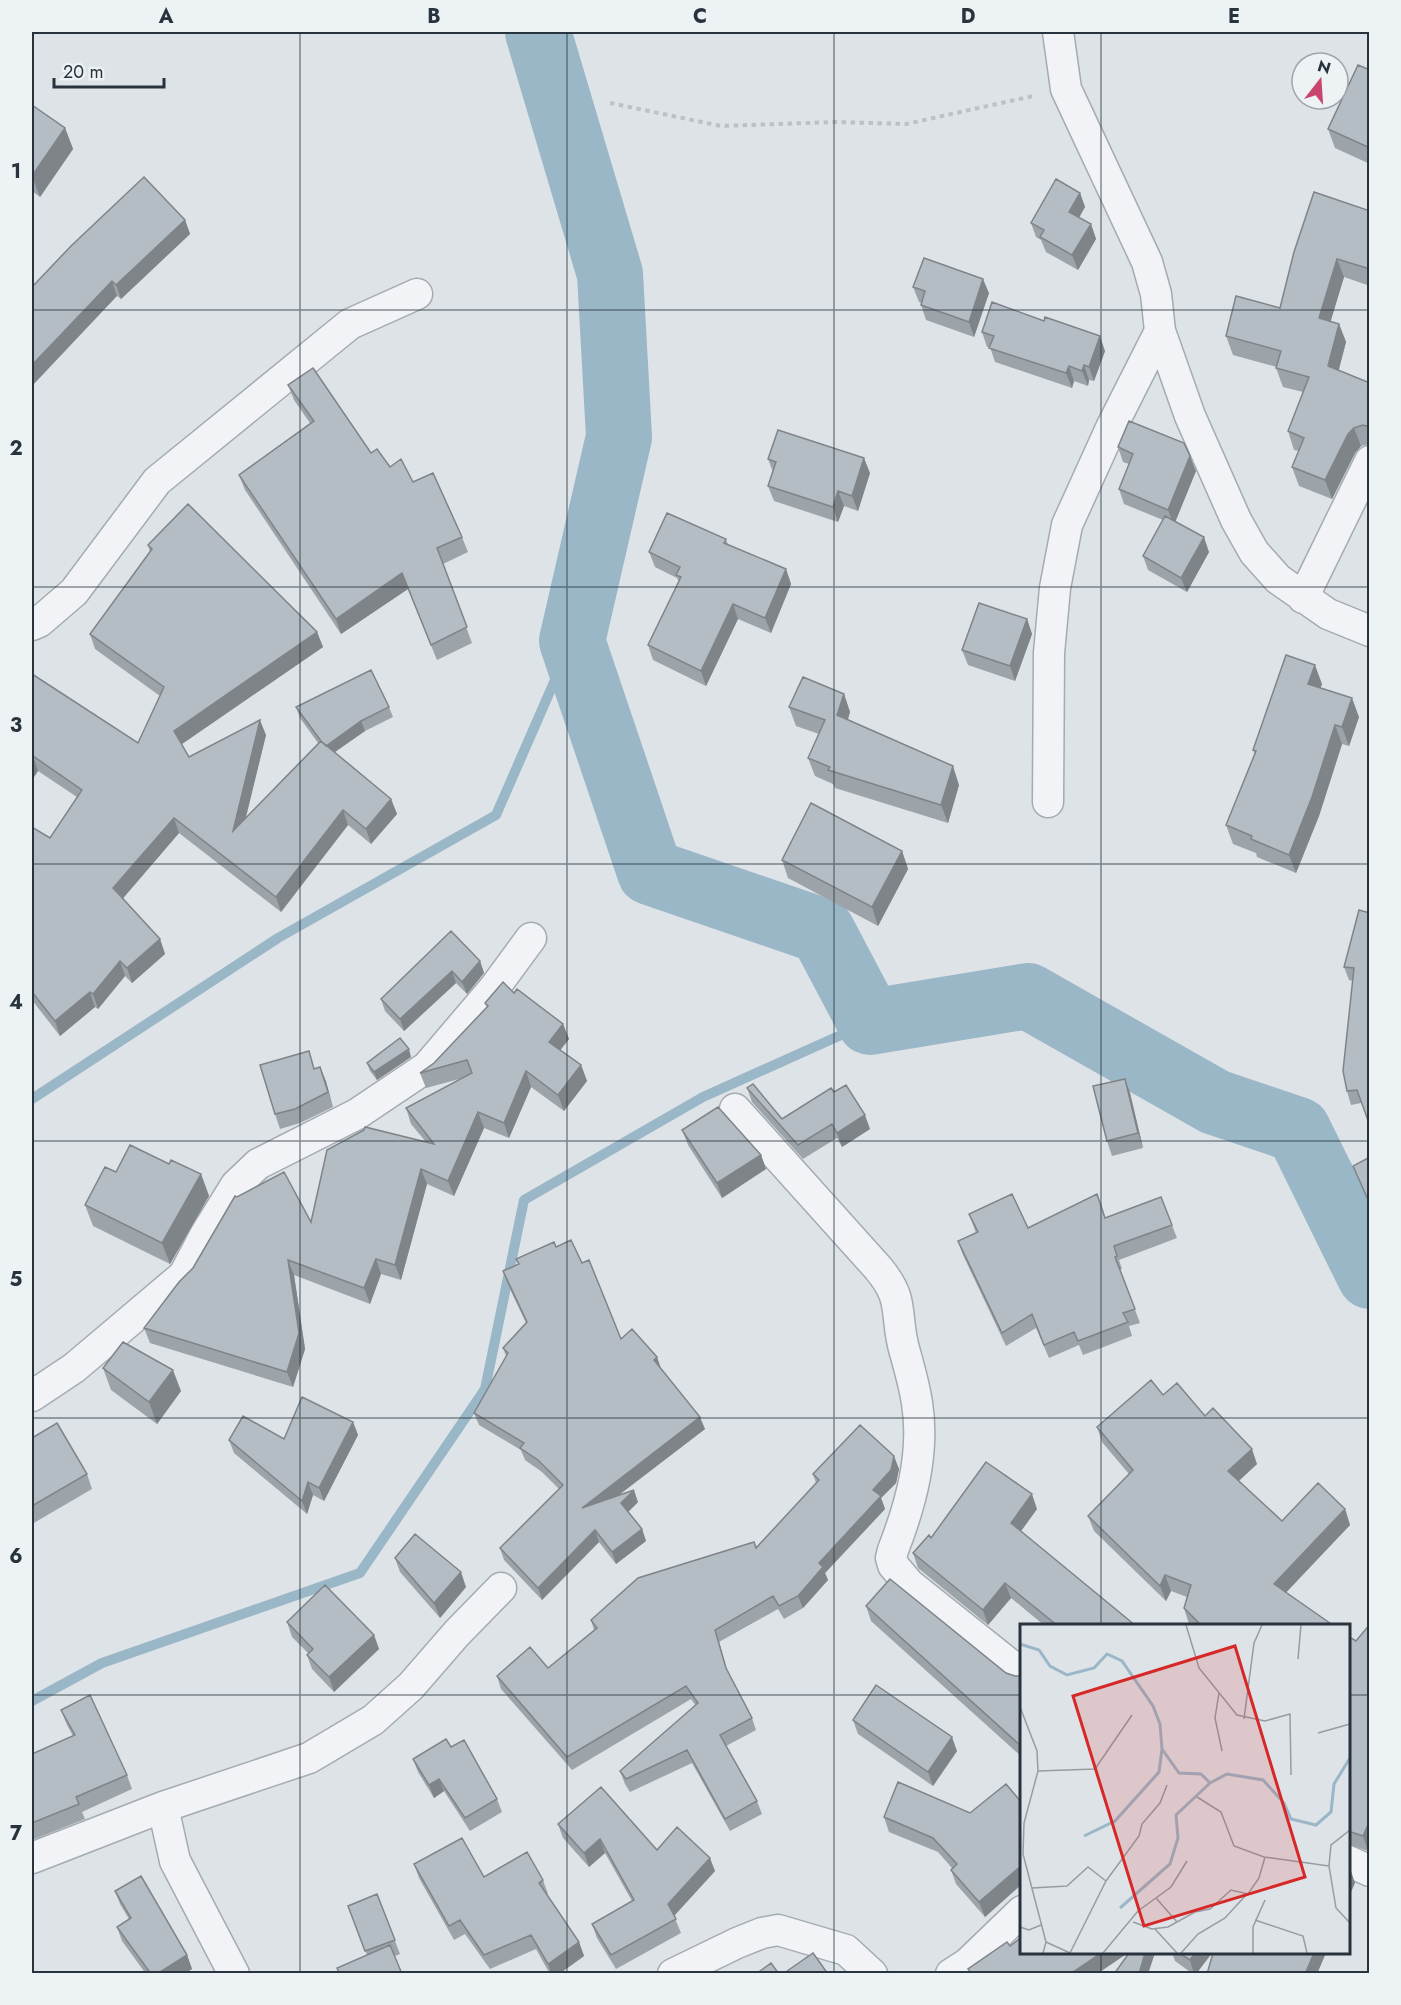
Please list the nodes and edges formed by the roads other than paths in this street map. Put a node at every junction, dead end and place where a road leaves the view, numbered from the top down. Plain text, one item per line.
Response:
1 (1058, 32) edge
2 (417, 294) dead end
3 (1160, 331) junction
4 (1370, 461) edge
5 (1303, 598) junction
6 (32, 625) edge
7 (1370, 631) edge
8 (1048, 802) dead end
9 (531, 938) dead end
10 (735, 1110) dead end
11 (32, 1396) edge
12 (501, 1588) dead end
13 (1020, 1672) edge
14 (163, 1807) junction
15 (32, 1858) edge
16 (1350, 1862) edge
17 (1370, 1871) edge
18 (1020, 1913) edge
19 (234, 1974) edge
20 (673, 1974) edge
21 (872, 1974) edge
22 (951, 1974) edge

1 - 3 street
2 - 6 street
3 - 5 street
3 - 8 street
4 - 5 street
5 - 7 street
9 - 11 street
10 - 13 street
12 - 14 street
14 - 15 street
14 - 19 street
16 - 17 street
18 - 22 street
20 - 21 street

